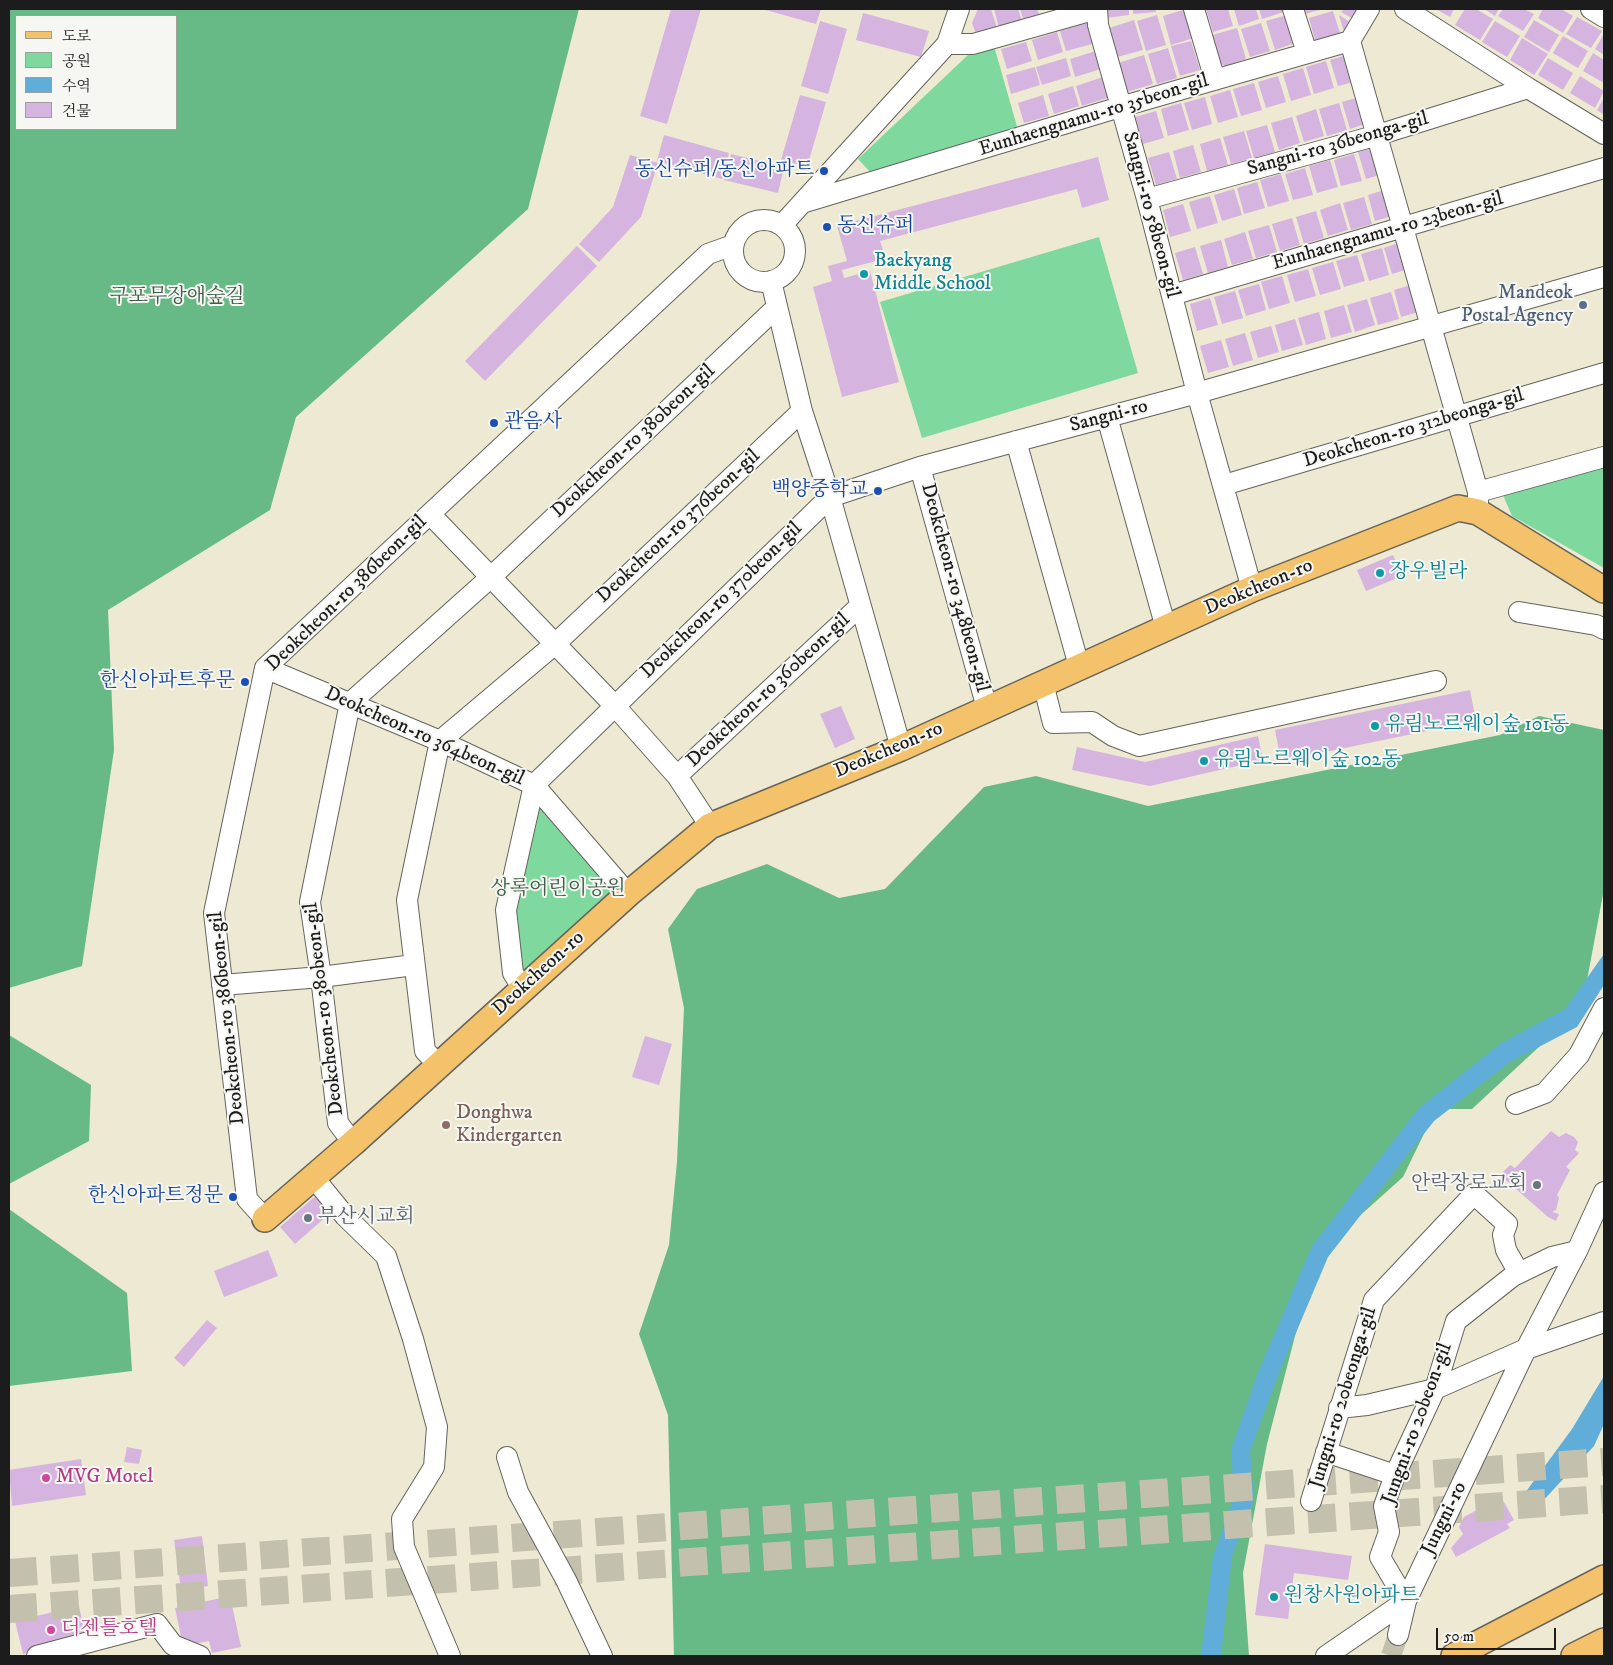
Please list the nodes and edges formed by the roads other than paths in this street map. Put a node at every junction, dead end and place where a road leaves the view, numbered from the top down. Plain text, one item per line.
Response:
1 (959, 9) edge
2 (1097, 9) edge
3 (1194, 9) edge
4 (1293, 9) edge
5 (1370, 9) edge
6 (1405, 9) edge
7 (1590, 9) edge
8 (1604, 17) edge
9 (1350, 41) junction
10 (947, 44) junction
11 (1307, 54) junction
12 (1215, 80) junction
13 (1528, 88) junction
14 (1120, 107) junction
15 (1604, 134) edge
16 (1378, 135) junction
17 (1604, 168) edge
18 (1148, 199) junction
19 (802, 203) junction
20 (782, 225) junction
21 (1405, 228) junction
22 (733, 245) junction
23 (1604, 277) edge
24 (771, 281) junction
25 (1172, 295) junction
26 (777, 307) junction
27 (1432, 327) junction
28 (1604, 373) edge
29 (1196, 393) junction
30 (802, 411) junction
31 (1456, 416) junction
32 (1107, 417) junction
33 (1016, 441) junction
34 (1604, 457) edge
35 (920, 467) junction
36 (1224, 485) junction
37 (830, 497) junction
38 (1478, 502) junction
39 (430, 514) junction
40 (491, 577) junction
41 (1252, 589) junction
42 (1604, 590) edge
43 (860, 606) junction
44 (1519, 612) dead end
45 (1166, 628) junction
46 (1604, 629) edge
47 (555, 644) junction
48 (1078, 666) junction
49 (265, 668) junction
50 (1436, 682) dead end
51 (1043, 683) junction
52 (350, 703) junction
53 (614, 705) junction
54 (987, 708) junction
55 (440, 741) junction
56 (901, 748) junction
57 (677, 776) junction
58 (534, 785) junction
59 (710, 826) junction
60 (628, 894) junction
61 (414, 965) junction
62 (321, 977) junction
63 (222, 985) junction
64 (523, 988) junction
65 (1604, 1008) edge
66 (439, 1065) junction
67 (1516, 1104) dead end
68 (353, 1143) junction
69 (314, 1178) junction
70 (1604, 1192) edge
71 (264, 1219) joint
72 (1577, 1251) junction
73 (1519, 1273) junction
74 (1604, 1322) edge
75 (1526, 1349) junction
76 (1435, 1389) junction
77 (1340, 1408) junction
78 (1326, 1452) junction
79 (506, 1457) dead end
80 (1395, 1475) junction
81 (1311, 1501) dead end
82 (1604, 1578) edge
83 (1406, 1601) junction
84 (1398, 1635) tunnel mouth
85 (1604, 1641) edge
86 (37, 1656) edge
87 (200, 1656) edge
88 (450, 1656) edge
89 (602, 1656) edge
90 (1326, 1656) edge
91 (1454, 1656) edge
92 (1574, 1656) edge

1 - 10 street
2 - 10 street
2 - 14 street, Sangni-ro 58beon-gil
3 - 12 street
4 - 11 street
5 - 9 street
6 - 13 street
7 - 8 street
9 - 11 street, Eunhaengnamu-ro 35beon-gil
9 - 16 street
10 - 19 street
11 - 12 street, Eunhaengnamu-ro 35beon-gil
12 - 14 street, Eunhaengnamu-ro 35beon-gil
13 - 15 street
13 - 16 street, Sangni-ro 36beonga-gil
14 - 18 street, Sangni-ro 58beon-gil
14 - 19 street, Eunhaengnamu-ro 35beon-gil
16 - 18 street, Sangni-ro 36beonga-gil
16 - 21 street
17 - 21 street, Eunhaengnamu-ro 23beon-gil
18 - 25 street, Sangni-ro 58beon-gil
19 - 20 street
20 - 22 street
20 - 24 street
21 - 25 street, Eunhaengnamu-ro 23beon-gil
21 - 27 street
22 - 24 street
22 - 39 street, Deokcheon-ro 386beon-gil
23 - 27 street, Sangni-ro
24 - 26 street
25 - 29 street, Sangni-ro 58beon-gil
26 - 30 street
26 - 40 street, Deokcheon-ro 380beon-gil
27 - 29 street, Sangni-ro
27 - 31 street
28 - 31 street, Deokcheon-ro 312beonga-gil
29 - 32 street, Sangni-ro
29 - 36 street, Sangni-ro 58beon-gil
30 - 37 street
30 - 47 street, Deokcheon-ro 376beon-gil
31 - 36 street, Deokcheon-ro 312beonga-gil
31 - 38 street
32 - 33 street, Sangni-ro
32 - 45 street
33 - 35 street, Sangni-ro
33 - 48 street
34 - 38 street
35 - 37 street, Sangni-ro
35 - 54 street, Deokcheon-ro 348beon-gil
36 - 41 street, Sangni-ro 58beon-gil
37 - 43 street
37 - 53 street, Deokcheon-ro 370beon-gil
38 - 41 main road, Deokcheon-ro
38 - 42 main road, Deokcheon-ro
39 - 40 street
39 - 49 street, Deokcheon-ro 386beon-gil
40 - 47 street
40 - 52 street, Deokcheon-ro 380beon-gil
41 - 45 main road, Deokcheon-ro
43 - 56 street
43 - 57 street, Deokcheon-ro 360beon-gil
44 - 46 street
45 - 48 main road, Deokcheon-ro
47 - 53 street
47 - 55 street, Deokcheon-ro 376beon-gil
48 - 51 main road, Deokcheon-ro
49 - 52 street, Deokcheon-ro 364beon-gil
49 - 63 street, Deokcheon-ro 386beon-gil
50 - 51 street
51 - 54 main road, Deokcheon-ro
52 - 55 street, Deokcheon-ro 364beon-gil
52 - 62 street, Deokcheon-ro 380beon-gil
53 - 57 street, Deokcheon-ro 360beon-gil
53 - 58 street, Deokcheon-ro 370beon-gil
54 - 56 main road, Deokcheon-ro
55 - 58 street, Deokcheon-ro 364beon-gil
55 - 61 street
56 - 59 main road, Deokcheon-ro
57 - 59 street, Deokcheon-ro 360beon-gil
58 - 60 street, Deokcheon-ro 364beon-gil
58 - 64 street
59 - 60 main road, Deokcheon-ro
60 - 64 main road, Deokcheon-ro
61 - 62 street
61 - 66 street
62 - 63 street
62 - 68 street, Deokcheon-ro 380beon-gil
63 - 71 street, Deokcheon-ro 386beon-gil
64 - 66 main road, Deokcheon-ro
65 - 67 street
66 - 68 main road, Deokcheon-ro
68 - 69 main road, Deokcheon-ro
69 - 71 main road, Deokcheon-ro
69 - 88 street
70 - 72 street, Jungni-ro
72 - 73 street, Jungni-ro 20beon-gil
72 - 75 street, Jungni-ro
73 - 76 street, Jungni-ro 20beon-gil
73 - 77 street, Jungni-ro 20beonga-gil
74 - 75 street
75 - 76 street
75 - 83 street, Jungni-ro
76 - 77 street
76 - 80 street, Jungni-ro 20beon-gil
77 - 78 street, Jungni-ro 20beonga-gil
78 - 80 street
78 - 81 street, Jungni-ro 20beonga-gil
79 - 89 street
80 - 83 street, Jungni-ro 20beon-gil
82 - 91 main road
83 - 84 street, Jungni-ro
83 - 90 street
85 - 92 main road
86 - 87 street

